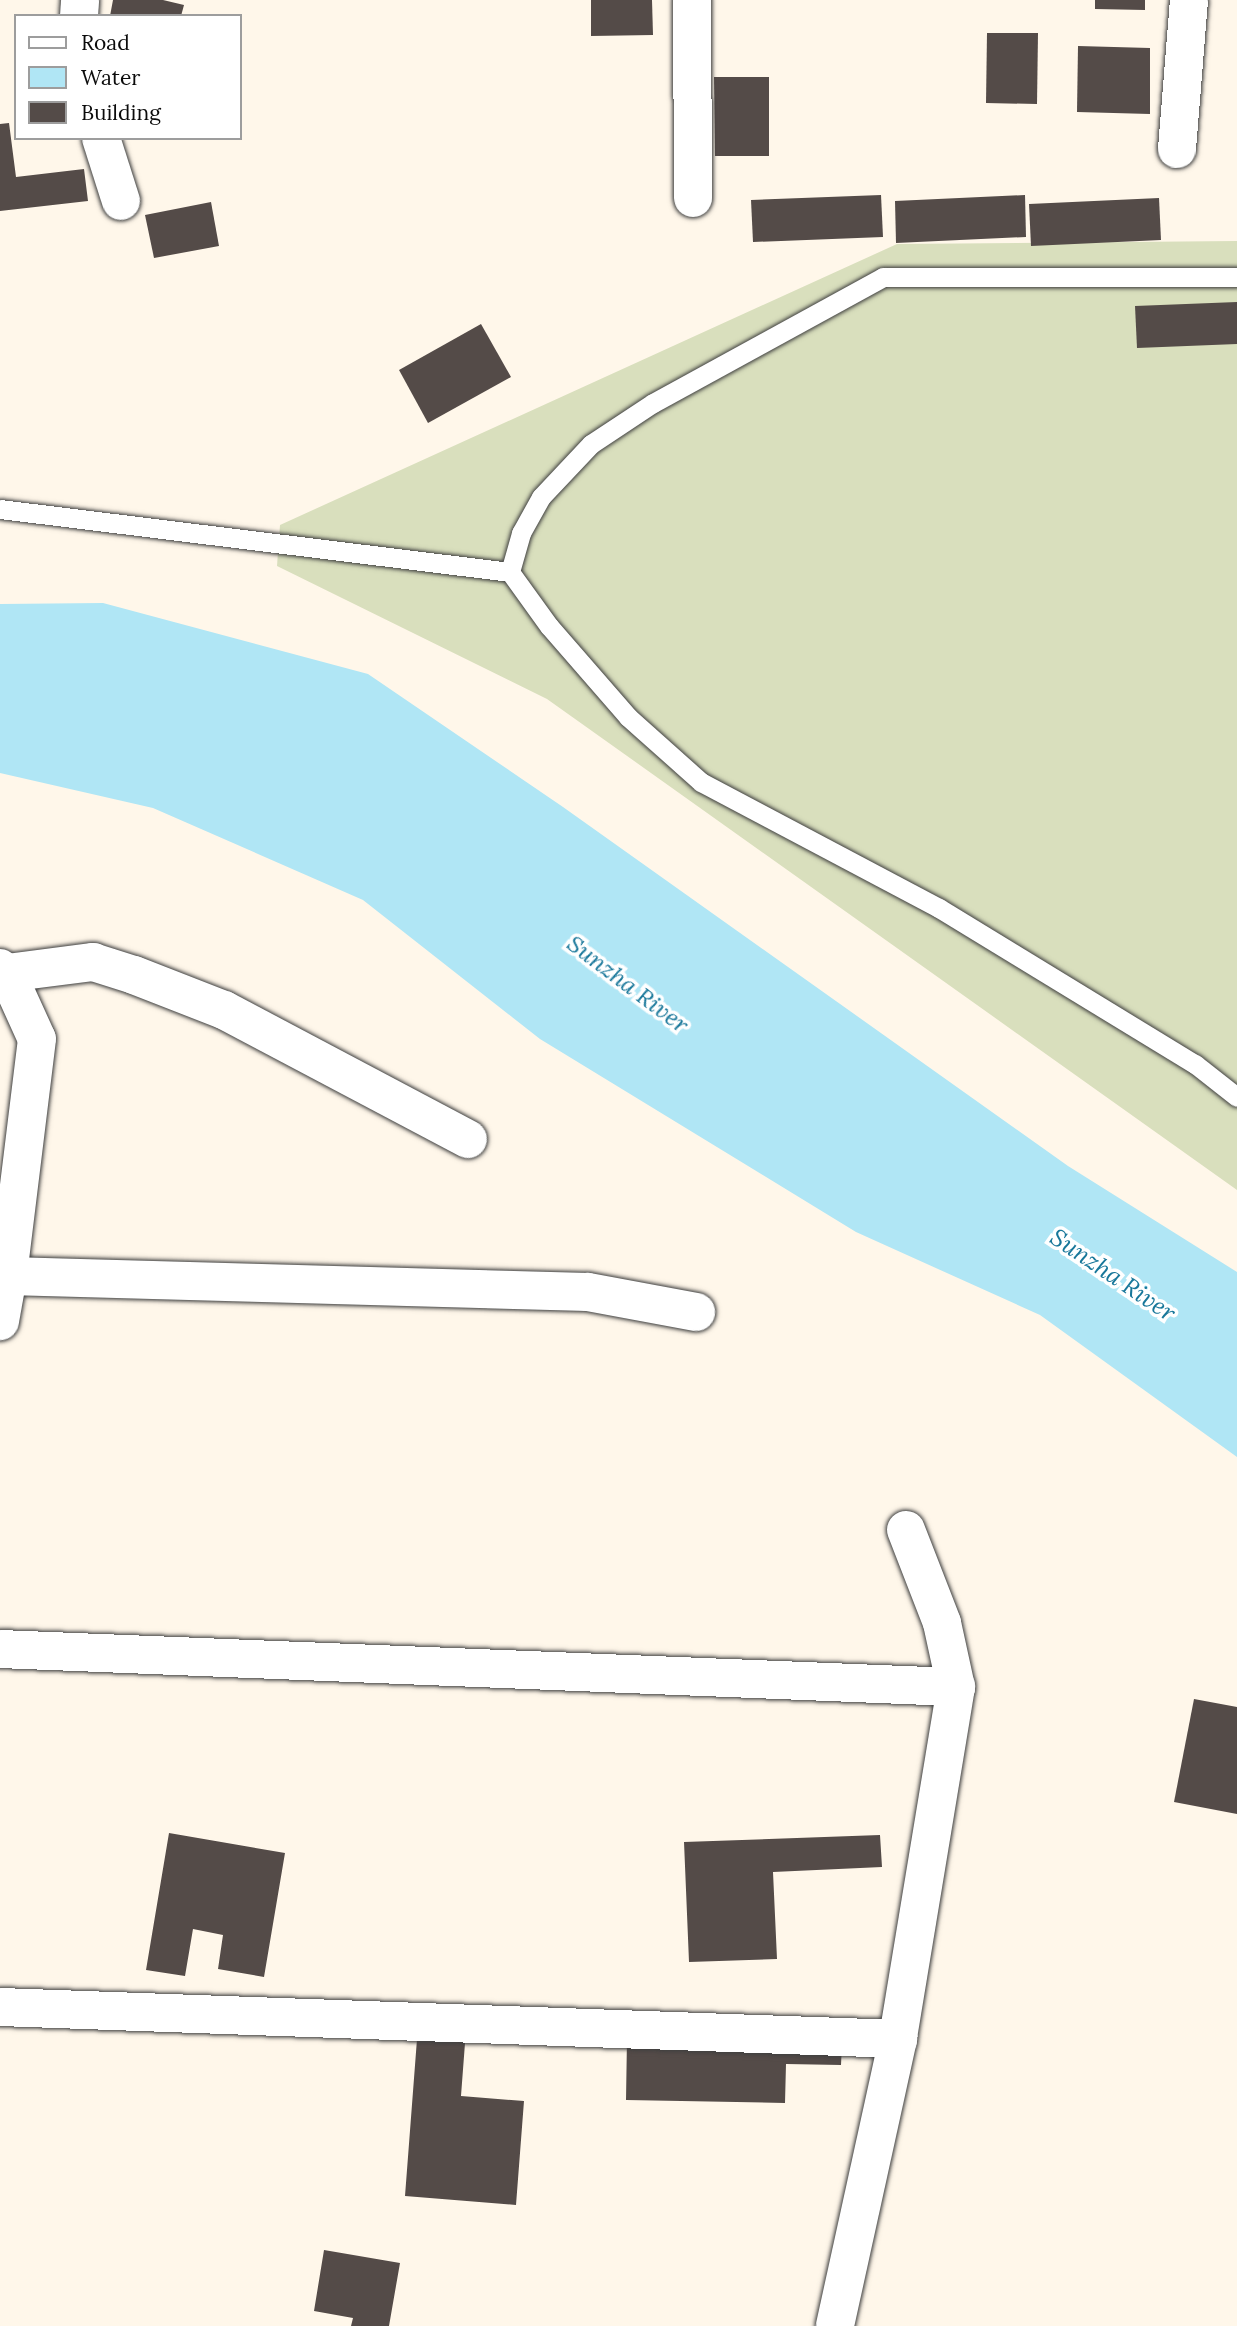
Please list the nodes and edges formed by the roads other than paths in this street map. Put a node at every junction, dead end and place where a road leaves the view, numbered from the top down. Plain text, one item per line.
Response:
1 (692, 0) edge
2 (1189, 0) edge
3 (102, 140) edge
4 (1177, 149) dead end
5 (693, 198) dead end
6 (121, 201) dead end
7 (1237, 277) edge
8 (0, 509) edge
9 (510, 572) junction
10 (4, 971) edge
11 (1237, 1097) edge
12 (468, 1139) dead end
13 (4, 1275) edge
14 (696, 1312) dead end
15 (0, 1321) edge
16 (906, 1530) dead end
17 (0, 1649) edge
18 (956, 1687) junction
19 (0, 2007) edge
20 (898, 2039) junction
21 (835, 2326) edge

1 - 5 street
2 - 4 street
3 - 6 street
7 - 9 lane
8 - 9 lane
9 - 11 lane
10 - 12 street
10 - 13 street
13 - 14 street
13 - 15 street
16 - 18 street
17 - 18 street
18 - 20 street
19 - 20 street
20 - 21 street

